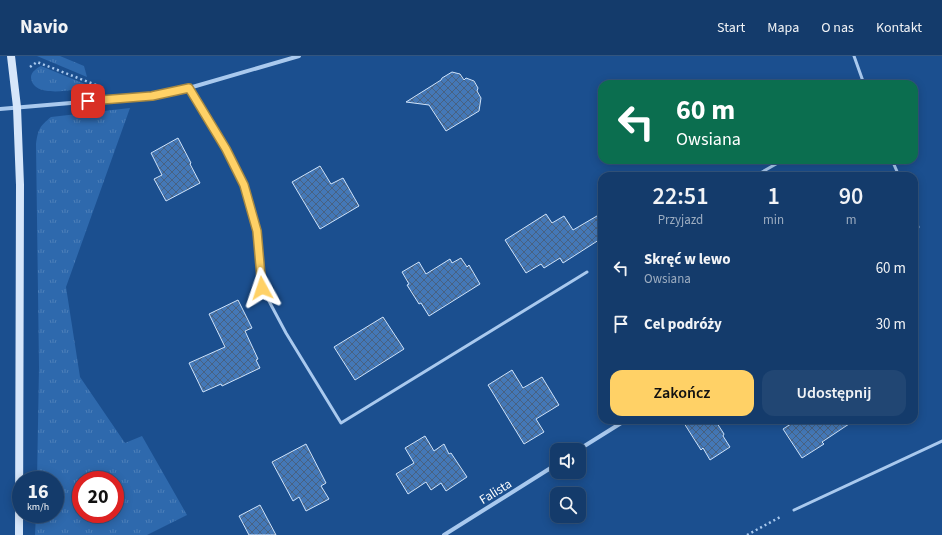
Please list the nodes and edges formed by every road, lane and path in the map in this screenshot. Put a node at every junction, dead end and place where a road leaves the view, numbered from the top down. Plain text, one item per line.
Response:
1 (11, 56) edge
2 (299, 56) edge
3 (854, 56) edge
4 (13, 70) junction
5 (863, 80) edge
6 (189, 88) junction
7 (102, 100) junction
8 (17, 107) junction
9 (0, 109) edge
10 (776, 164) edge
11 (762, 172) edge
12 (587, 272) dead end
13 (620, 424) edge
14 (942, 441) edge
15 (586, 445) edge
16 (550, 468) edge
17 (794, 510) joint
18 (19, 535) edge
19 (444, 535) edge
20 (747, 535) edge

1 - 4 street
2 - 6 street
3 - 5 lane
4 - 7 path
4 - 8 street
6 - 7 street
6 - 12 lane
7 - 8 street
8 - 9 street
8 - 18 street
10 - 11 lane
13 - 15 street
14 - 17 lane
16 - 19 street, Falista
17 - 20 path

